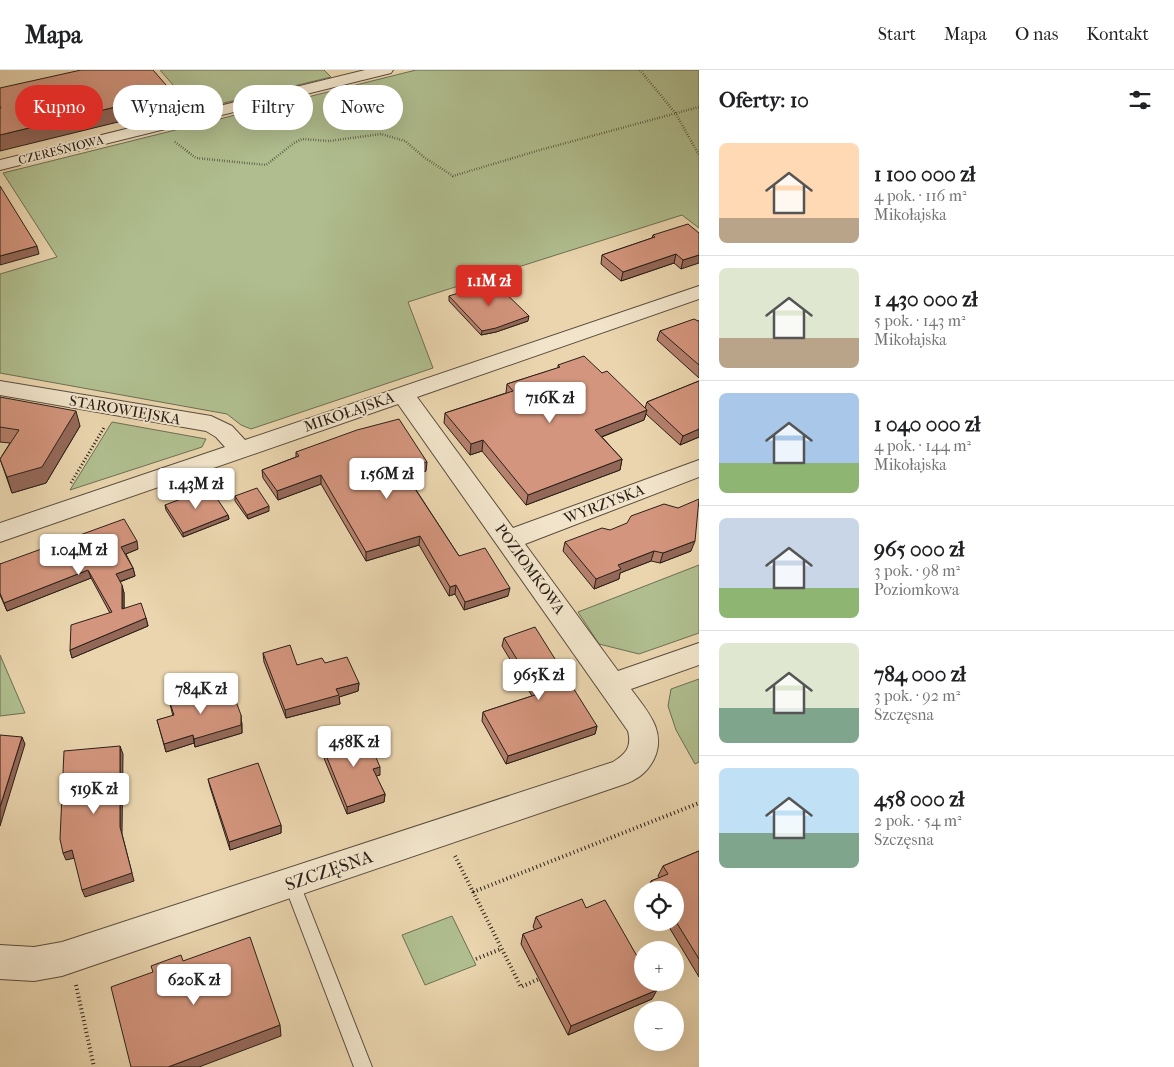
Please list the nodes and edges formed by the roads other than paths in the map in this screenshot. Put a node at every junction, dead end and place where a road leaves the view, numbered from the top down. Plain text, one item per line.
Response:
1 (385, 70) edge
2 (0, 165) edge
3 (699, 292) edge
4 (0, 388) edge
5 (403, 394) junction
6 (239, 450) junction
7 (699, 468) edge
8 (0, 533) edge
9 (508, 540) junction
10 (699, 654) edge
11 (613, 684) junction
12 (645, 748) joint
13 (292, 884) junction
14 (0, 962) edge
15 (363, 1067) edge

1 - 2 street, CZEREŚNIOWA
3 - 5 street, MIKOŁAJSKA
4 - 6 street, STAROWIEJSKA
5 - 6 street, MIKOŁAJSKA
5 - 9 street, POZIOMKOWA
6 - 8 street, MIKOŁAJSKA
7 - 9 street, WYRZYSKA
9 - 11 street, POZIOMKOWA
10 - 11 street
11 - 12 street, POZIOMKOWA
12 - 13 street, SZCZĘSNA
13 - 14 street, SZCZĘSNA
13 - 15 lane

